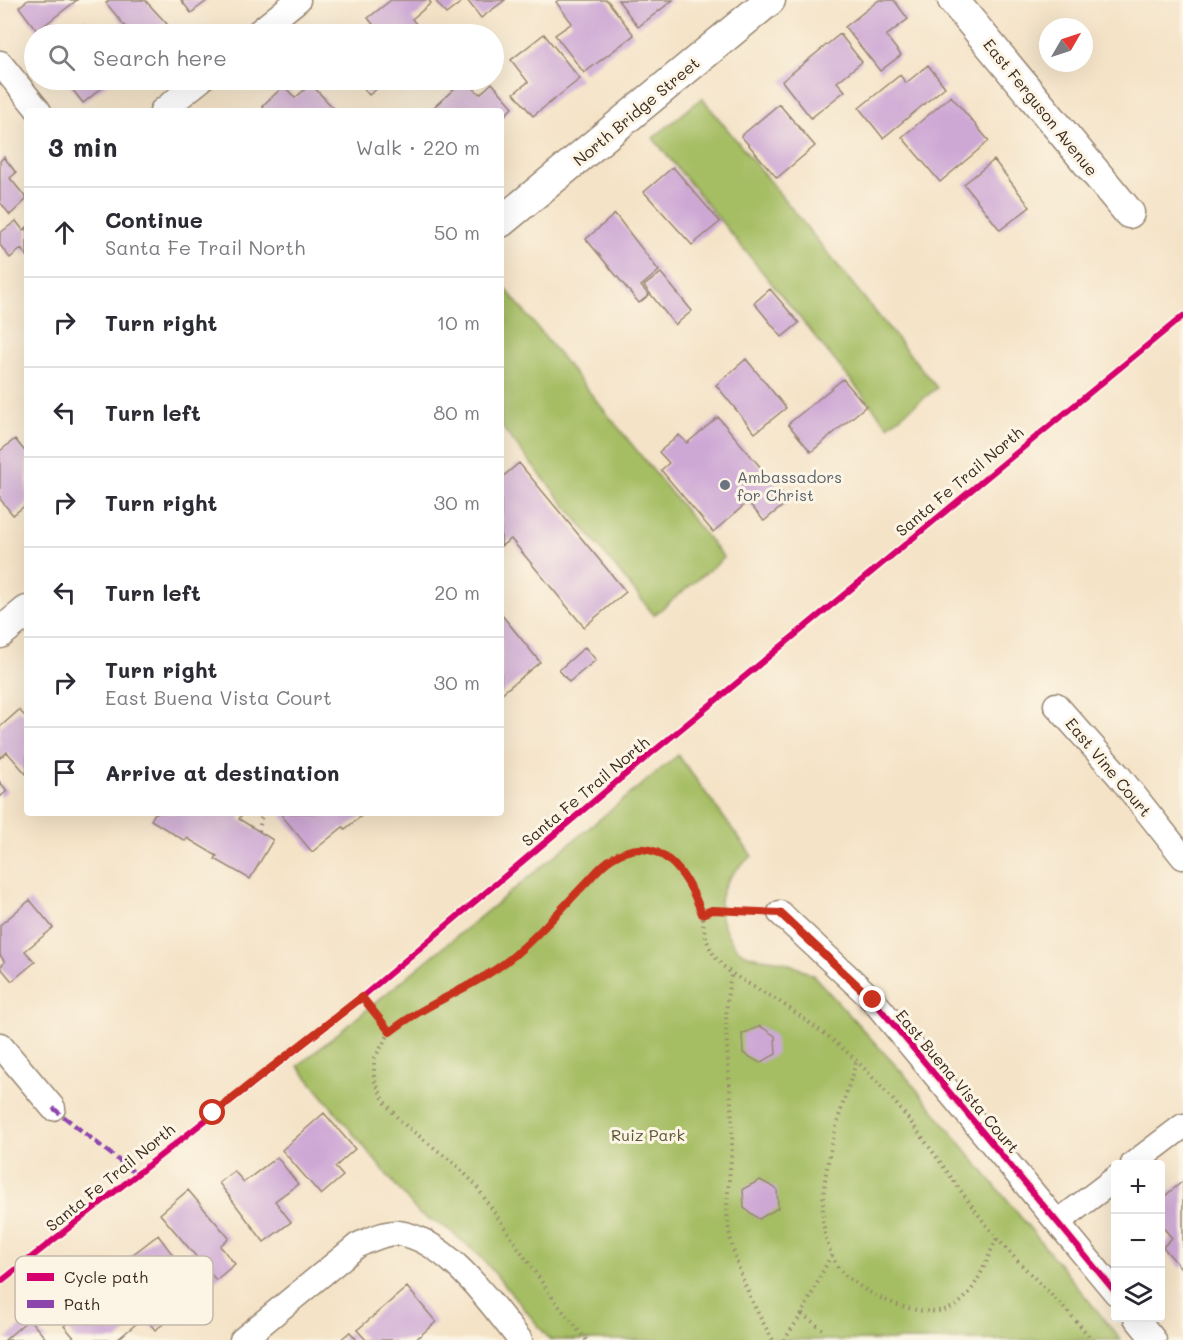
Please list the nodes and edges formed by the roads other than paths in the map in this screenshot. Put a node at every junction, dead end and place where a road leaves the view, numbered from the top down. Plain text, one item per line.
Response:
1 (298, 0) edge
2 (770, 0) edge
3 (953, 0) edge
4 (268, 24) edge
5 (0, 63) edge
6 (188, 90) edge
7 (37, 108) edge
8 (166, 108) edge
9 (1129, 213) dead end
10 (504, 220) edge
11 (24, 613) edge
12 (0, 633) edge
13 (1056, 705) dead end
14 (1183, 857) edge
15 (780, 913) road end
16 (0, 1045) edge
17 (53, 1108) dead end
18 (1183, 1126) edge
19 (1138, 1160) edge
20 (1111, 1182) edge
21 (1058, 1222) junction
22 (1111, 1287) edge
23 (1140, 1322) edge
24 (242, 1340) edge
25 (520, 1340) edge
26 (1154, 1340) edge

1 - 4 street
2 - 10 street, North Bridge Street
3 - 9 street, East Ferguson Avenue
5 - 7 street
6 - 8 street
11 - 12 street
13 - 14 street, East Vine Court
15 - 21 street, East Buena Vista Court
16 - 17 street
18 - 19 street
20 - 21 street
21 - 22 street, East Buena Vista Court
23 - 26 street
24 - 25 street

